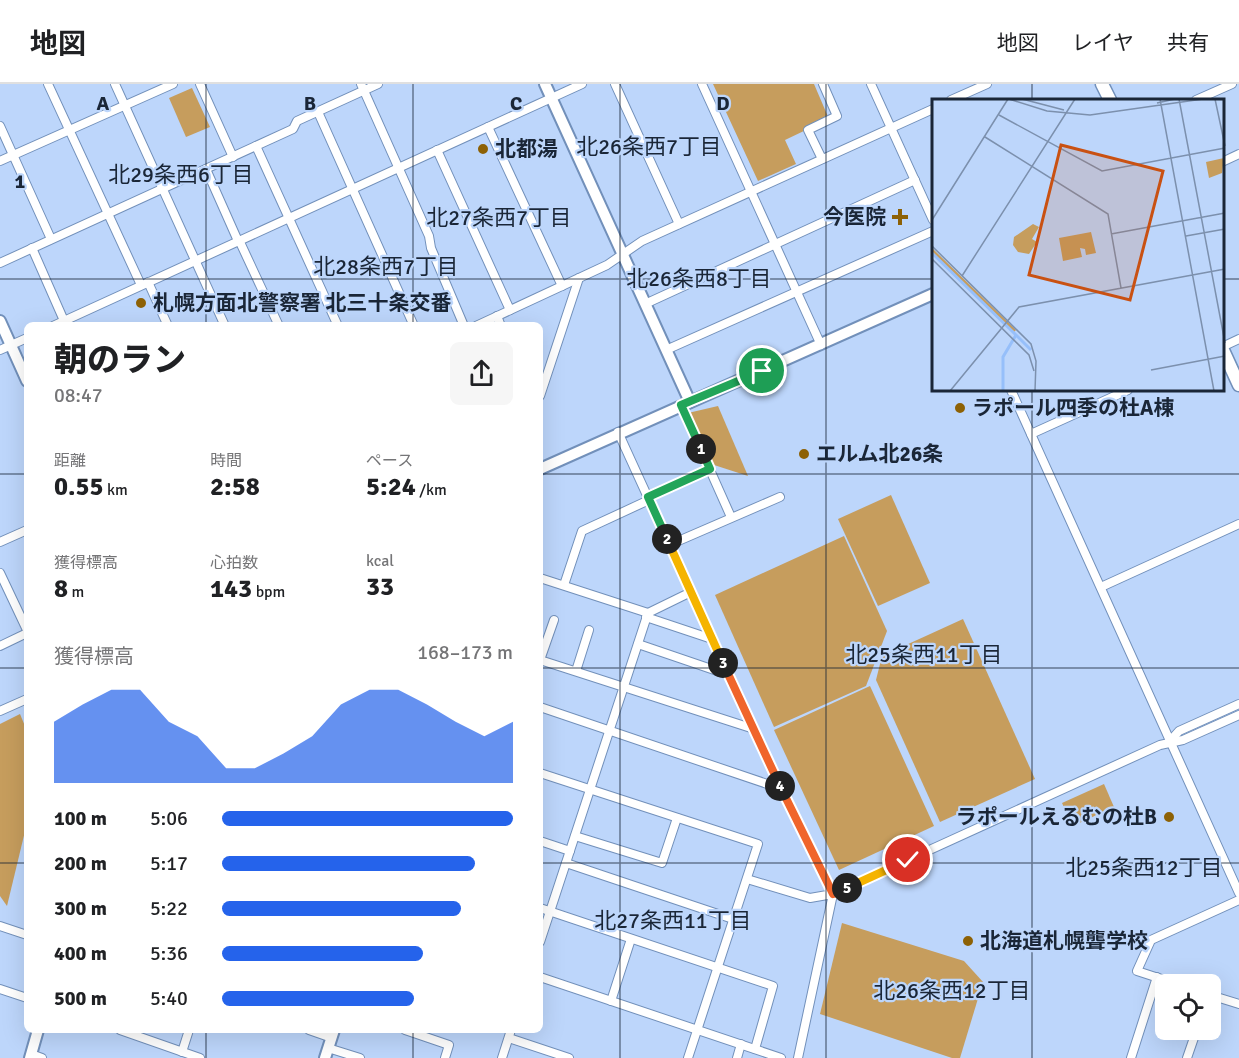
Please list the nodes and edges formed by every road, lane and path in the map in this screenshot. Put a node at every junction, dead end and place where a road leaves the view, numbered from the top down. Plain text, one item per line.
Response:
1 (48, 84) edge
2 (116, 84) edge
3 (173, 84) edge
4 (200, 84) edge
5 (378, 84) edge
6 (544, 84) edge
7 (582, 84) edge
8 (615, 84) edge
9 (702, 84) edge
10 (823, 84) edge
11 (871, 84) edge
12 (987, 84) edge
13 (1102, 84) edge
14 (1232, 84) edge
15 (362, 87) edge
16 (551, 98) junction
17 (953, 99) edge
18 (1110, 99) edge
19 (1198, 99) edge
20 (125, 105) junction
21 (932, 109) edge
22 (318, 112) junction
23 (0, 126) edge
24 (488, 127) junction
25 (891, 128) junction
26 (69, 130) junction
27 (256, 146) junction
28 (437, 150) junction
29 (1239, 154) edge
30 (13, 155) junction
31 (233, 157) junction
32 (822, 159) junction
33 (0, 161) edge
34 (1224, 161) edge
35 (399, 168) junction
36 (206, 169) junction
37 (915, 180) junction
38 (162, 189) junction
39 (352, 189) junction
40 (751, 192) junction
41 (108, 214) junction
42 (289, 218) junction
43 (932, 218) edge
44 (679, 224) junction
45 (932, 231) edge
46 (51, 239) junction
47 (238, 241) junction
48 (775, 245) junction
49 (32, 248) junction
50 (623, 254) junction
51 (195, 261) junction
52 (0, 263) edge
53 (579, 278) junction
54 (145, 284) junction
55 (562, 286) junction
56 (796, 292) junction
57 (932, 294) edge
58 (645, 304) junction
59 (510, 310) junction
60 (497, 316) junction
61 (0, 321) edge
62 (65, 322) edge
63 (67, 322) edge
64 (166, 322) edge
65 (223, 322) edge
66 (277, 322) edge
67 (336, 322) edge
68 (412, 322) edge
69 (463, 322) edge
70 (484, 322) edge
71 (499, 322) edge
72 (24, 339) edge
73 (1239, 339) edge
74 (11, 345) junction
75 (820, 345) junction
76 (1224, 347) edge
77 (0, 350) edge
78 (666, 350) junction
79 (1224, 352) edge
80 (24, 374) edge
81 (1239, 385) edge
82 (543, 387) edge
83 (1012, 392) edge
84 (1124, 392) edge
85 (686, 404) junction
86 (618, 432) junction
87 (1031, 434) junction
88 (543, 468) edge
89 (710, 469) junction
90 (780, 496) dead end
91 (648, 498) junction
92 (732, 517) junction
93 (1239, 524) edge
94 (24, 531) edge
95 (0, 542) edge
96 (669, 545) junction
97 (0, 573) edge
98 (543, 579) edge
99 (564, 585) junction
100 (1101, 588) junction
101 (691, 592) junction
102 (647, 615) junction
103 (554, 620) dead end
104 (24, 625) edge
105 (589, 630) dead end
106 (24, 634) edge
107 (712, 639) junction
108 (638, 644) junction
109 (0, 646) edge
110 (543, 651) edge
111 (543, 661) edge
112 (576, 672) junction
113 (729, 675) junction
114 (624, 686) junction
115 (24, 700) edge
116 (1239, 704) edge
117 (543, 708) edge
118 (0, 711) edge
119 (1239, 714) edge
120 (754, 729) junction
121 (609, 730) junction
122 (1170, 741) junction
123 (543, 774) edge
124 (590, 789) junction
125 (782, 789) junction
126 (677, 818) junction
127 (575, 836) junction
128 (543, 842) edge
129 (570, 851) junction
130 (566, 863) junction
131 (747, 879) junction
132 (1239, 893) edge
133 (833, 894) junction
134 (1239, 900) edge
135 (543, 910) edge
136 (550, 912) junction
137 (733, 919) junction
138 (0, 926) edge
139 (543, 933) edge
140 (24, 934) edge
141 (631, 939) junction
142 (717, 969) junction
143 (1155, 976) edge
144 (543, 978) edge
145 (1155, 983) edge
146 (0, 989) edge
147 (24, 997) edge
148 (1221, 998) edge
149 (611, 1001) junction
150 (1239, 1004) edge
151 (697, 1030) junction
152 (38, 1033) edge
153 (137, 1033) edge
154 (189, 1033) edge
155 (314, 1033) edge
156 (414, 1033) edge
157 (510, 1034) edge
158 (1193, 1040) edge
159 (330, 1044) edge
160 (741, 1044) junction
161 (755, 1049) junction
162 (186, 1055) edge
163 (35, 1057) edge
164 (200, 1058) edge
165 (360, 1058) edge
166 (445, 1058) edge
167 (502, 1058) edge
168 (569, 1058) edge
169 (688, 1058) edge
170 (736, 1058) edge
171 (781, 1058) edge
172 (798, 1058) edge
173 (1131, 1058) edge
174 (1187, 1058) edge

1 - 26 street
2 - 20 street
3 - 20 street
4 - 31 street
5 - 15 street
6 - 16 street
7 - 16 street
8 - 44 street
9 - 40 street
10 - 32 street
11 - 25 street
12 - 17 street
13 - 18 main road
14 - 19 street
15 - 22 street
15 - 35 street
16 - 24 street
16 - 50 street
20 - 26 street
20 - 38 street
21 - 25 street
22 - 27 street
22 - 39 street
23 - 30 street
24 - 28 street
24 - 55 street
25 - 32 street
25 - 37 street
26 - 30 street
26 - 41 street
27 - 31 street
27 - 42 street
28 - 35 street
28 - 59 street
29 - 34 street
30 - 33 street
30 - 46 street
31 - 36 street
32 - 40 street
35 - 39 street
35 - 69 street
36 - 38 street
36 - 47 street
37 - 43 street
37 - 48 street
38 - 41 street
38 - 51 street
39 - 42 street
39 - 68 street
40 - 44 street
40 - 48 street
41 - 46 street
41 - 54 street
42 - 47 street
42 - 67 street
44 - 50 street
45 - 56 street
46 - 49 street
47 - 51 street
47 - 66 street
48 - 56 street
48 - 58 street
49 - 52 street
49 - 62 street
50 - 53 street
50 - 58 street
51 - 54 street
51 - 65 street
53 - 55 street
53 - 82 street
54 - 63 street
54 - 64 street
55 - 59 street
56 - 75 street
56 - 78 street
57 - 75 street
58 - 78 street
59 - 60 street
60 - 70 street
60 - 71 street
61 - 74 street
72 - 74 street
73 - 76 street
74 - 77 street
74 - 80 street
75 - 85 street
78 - 85 street
79 - 81 main road
83 - 87 street
84 - 87 street
85 - 86 street
85 - 89 street
86 - 88 street
86 - 91 street
87 - 100 street
89 - 91 street
89 - 92 street
90 - 92 street
91 - 96 street
91 - 99 street
92 - 96 street
93 - 100 street
94 - 95 street
96 - 101 street
97 - 104 street
98 - 99 street
99 - 102 street
100 - 122 street
101 - 102 street
101 - 107 street
102 - 107 street
102 - 108 street
103 - 110 street
105 - 112 street
106 - 109 street
107 - 113 street
108 - 113 street
108 - 114 street
111 - 112 street
112 - 114 street
113 - 120 street
114 - 120 street
114 - 121 street
115 - 118 street
116 - 122 street
117 - 121 street
119 - 122 street
120 - 125 street
121 - 124 street
121 - 125 street
122 - 132 street
122 - 133 street
123 - 124 street
124 - 126 street
124 - 127 street
125 - 133 street
126 - 127 street
126 - 131 street
127 - 129 street
128 - 129 street
129 - 130 street
130 - 136 street
130 - 137 street
131 - 133 street
131 - 137 street
133 - 172 street
134 - 143 street
135 - 136 street
136 - 139 street
136 - 141 street
137 - 142 street
138 - 140 street
141 - 142 street
141 - 149 street
142 - 151 street
142 - 161 street
144 - 149 street
145 - 173 street
146 - 147 street
148 - 150 street
149 - 151 street
151 - 160 street
151 - 169 street
152 - 163 street
153 - 162 street
154 - 162 street
155 - 159 street
156 - 166 street
157 - 167 street
157 - 168 street
158 - 174 street
159 - 165 street
160 - 161 street
160 - 170 street
161 - 171 street
162 - 164 street

